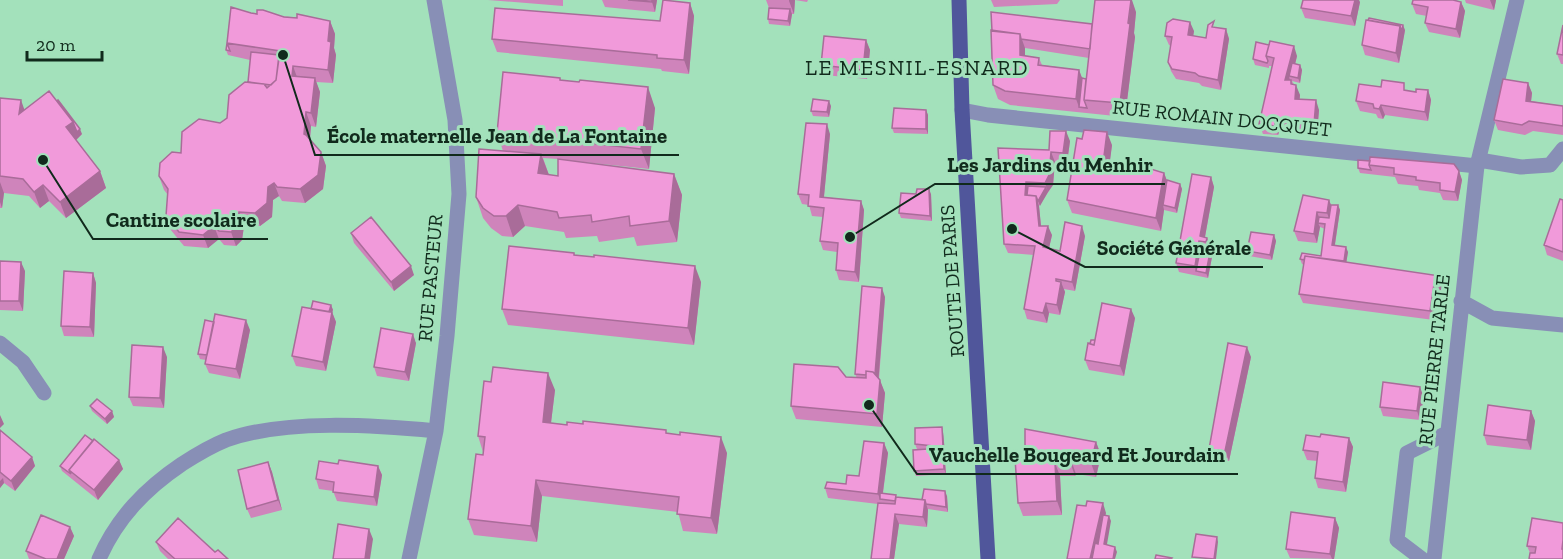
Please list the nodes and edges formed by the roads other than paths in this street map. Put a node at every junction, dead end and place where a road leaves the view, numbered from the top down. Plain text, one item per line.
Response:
1 (434, 0) edge
2 (959, 0) edge
3 (1516, 0) edge
4 (962, 110) junction
5 (1563, 149) edge
6 (1478, 163) junction
7 (1461, 301) junction
8 (1563, 325) edge
9 (0, 343) edge
10 (44, 393) dead end
11 (436, 432) junction
12 (1447, 433) junction
13 (99, 559) edge
14 (409, 559) edge
15 (988, 559) edge
16 (1422, 559) edge
17 (1434, 559) edge

1 - 11 street, RUE PASTEUR
2 - 4 main road, ROUTE DE PARIS
3 - 6 street, RUE PIERRE TARLE
4 - 6 street, RUE ROMAIN DOCQUET
4 - 15 main road, ROUTE DE PARIS
5 - 6 street, RUE ROMAIN DOCQUET
6 - 7 street, RUE PIERRE TARLE
7 - 8 street
7 - 12 street, RUE PIERRE TARLE
9 - 10 street
11 - 13 street
11 - 14 street, RUE PASTEUR
12 - 16 street
12 - 17 street, RUE PIERRE TARLE

